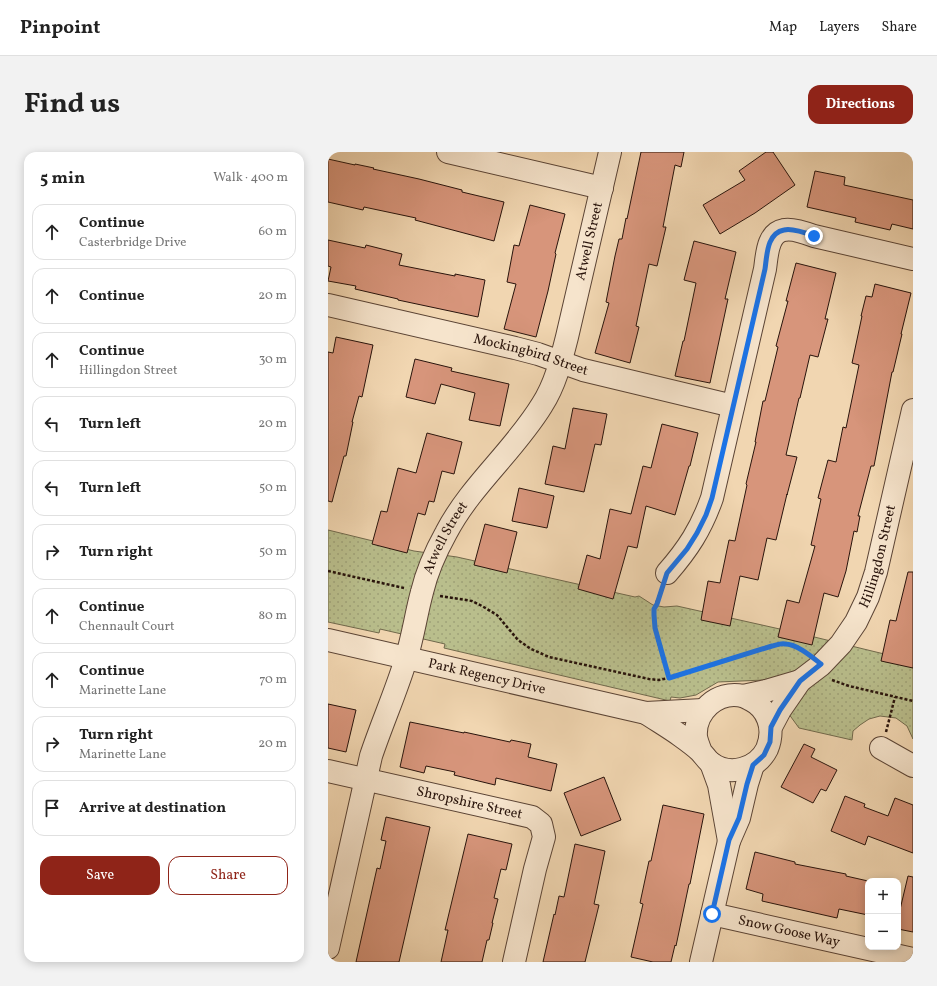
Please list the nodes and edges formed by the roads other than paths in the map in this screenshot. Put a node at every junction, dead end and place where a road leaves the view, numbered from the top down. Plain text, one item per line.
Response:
1 (448, 152) edge
2 (610, 152) edge
3 (602, 188) junction
4 (913, 259) edge
5 (328, 305) edge
6 (560, 362) junction
7 (733, 406) junction
8 (913, 410) edge
9 (667, 573) road end
10 (328, 640) edge
11 (406, 659) junction
12 (800, 681) junction
13 (743, 696) junction
14 (704, 710) junction
15 (646, 713) junction
16 (771, 727) junction
17 (881, 748) road end
18 (706, 757) junction
19 (753, 765) junction
20 (913, 766) edge
21 (328, 771) edge
22 (365, 780) junction
23 (729, 840) junction
24 (712, 914) junction
25 (328, 948) edge
26 (913, 959) edge
27 (514, 962) edge
28 (701, 962) edge

1 - 3 street
2 - 3 street, Atwell Street
3 - 6 street, Atwell Street
4 - 7 street
5 - 6 street, Mockingbird Street
6 - 7 street, Mockingbird Street
6 - 11 street, Atwell Street
7 - 9 street
8 - 12 street, Hillingdon Street
10 - 11 street, Park Regency Drive
11 - 15 street, Park Regency Drive
11 - 22 street, Atwell Street
12 - 13 street, Hillingdon Street
12 - 16 street, Hillingdon Street
13 - 14 street
13 - 16 street
14 - 15 street, Park Regency Drive
14 - 18 street
15 - 18 street, Park Regency Drive
16 - 19 street
17 - 20 street
18 - 19 street
18 - 23 street
19 - 23 street
21 - 22 street, Shropshire Street
22 - 25 street, Atwell Street
22 - 27 street, Shropshire Street
23 - 24 street
24 - 26 street, Snow Goose Way
24 - 28 street

